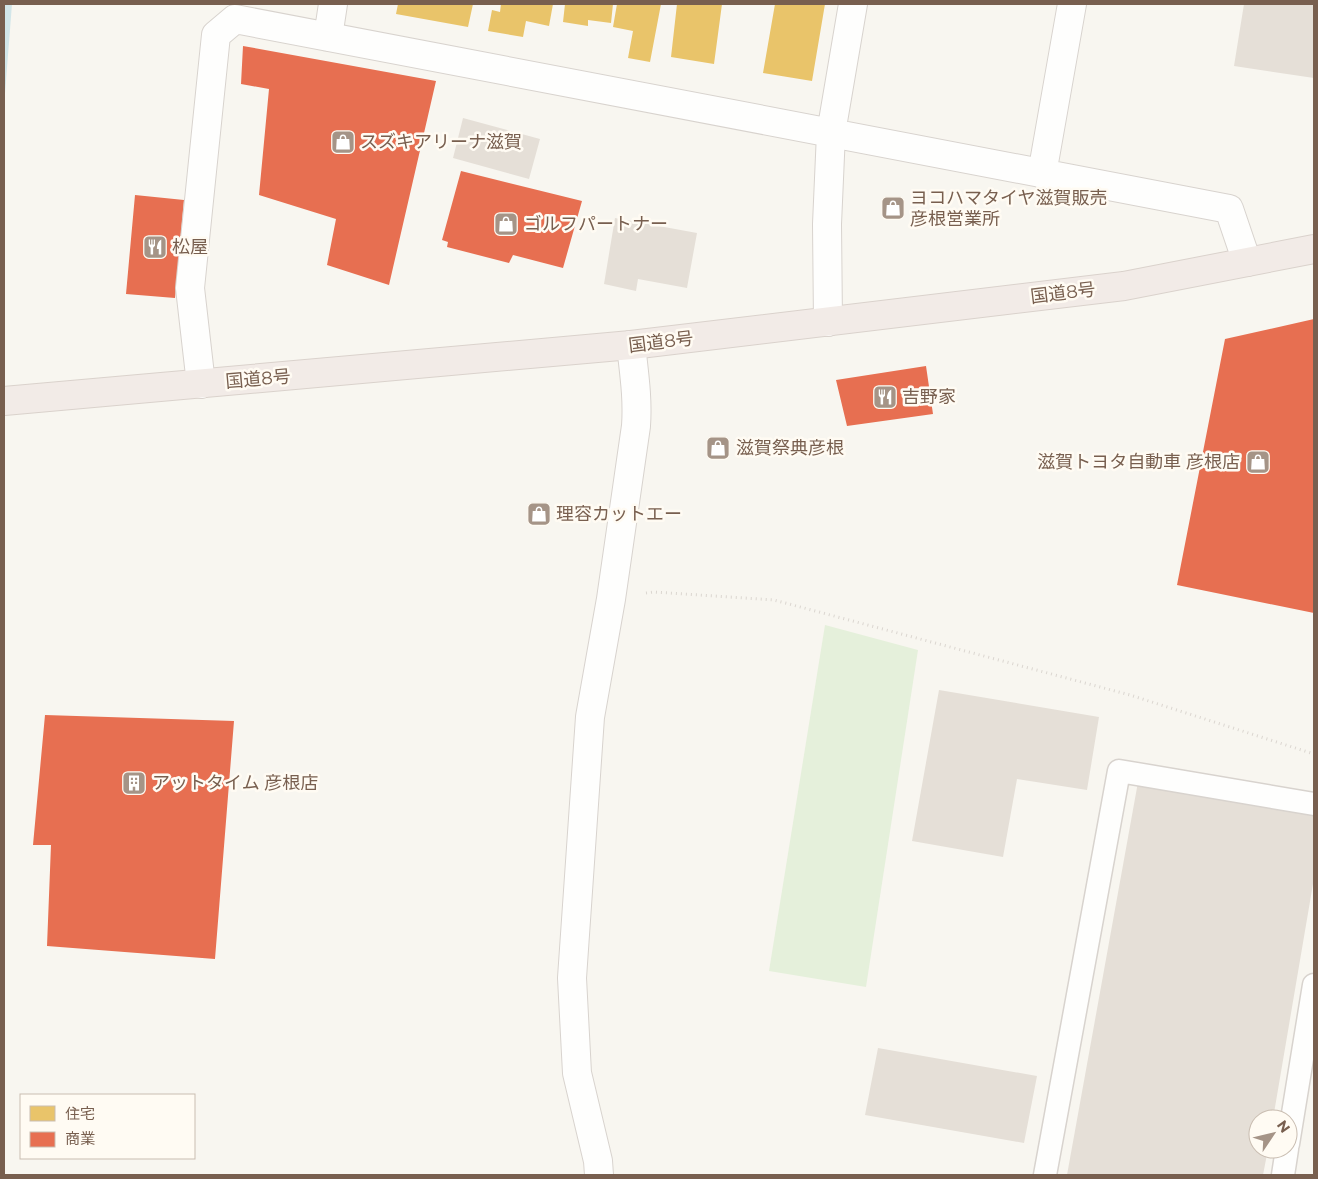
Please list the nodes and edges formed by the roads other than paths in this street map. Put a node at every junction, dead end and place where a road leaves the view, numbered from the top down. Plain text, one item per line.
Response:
1 (333, 4) edge
2 (852, 4) edge
3 (1072, 4) edge
4 (328, 37) junction
5 (831, 133) junction
6 (1042, 174) junction
7 (1314, 249) edge
8 (1246, 262) junction
9 (828, 322) junction
10 (631, 346) junction
11 (201, 384) junction
12 (4, 401) edge
13 (1314, 804) edge
14 (1314, 985) edge
15 (1310, 1042) edge
16 (1296, 1109) edge
17 (1285, 1159) edge
18 (599, 1175) edge
19 (1045, 1175) edge
20 (1283, 1175) edge

1 - 4 street
2 - 5 street
3 - 6 street
4 - 5 street
4 - 11 street
5 - 6 street
5 - 9 street
6 - 8 street
7 - 8 highway, 国道8号
8 - 9 highway, 国道8号
9 - 10 highway, 国道8号
10 - 11 highway, 国道8号
10 - 18 street
11 - 12 highway, 国道8号
13 - 19 lane
14 - 15 lane
15 - 16 lane
17 - 20 lane

